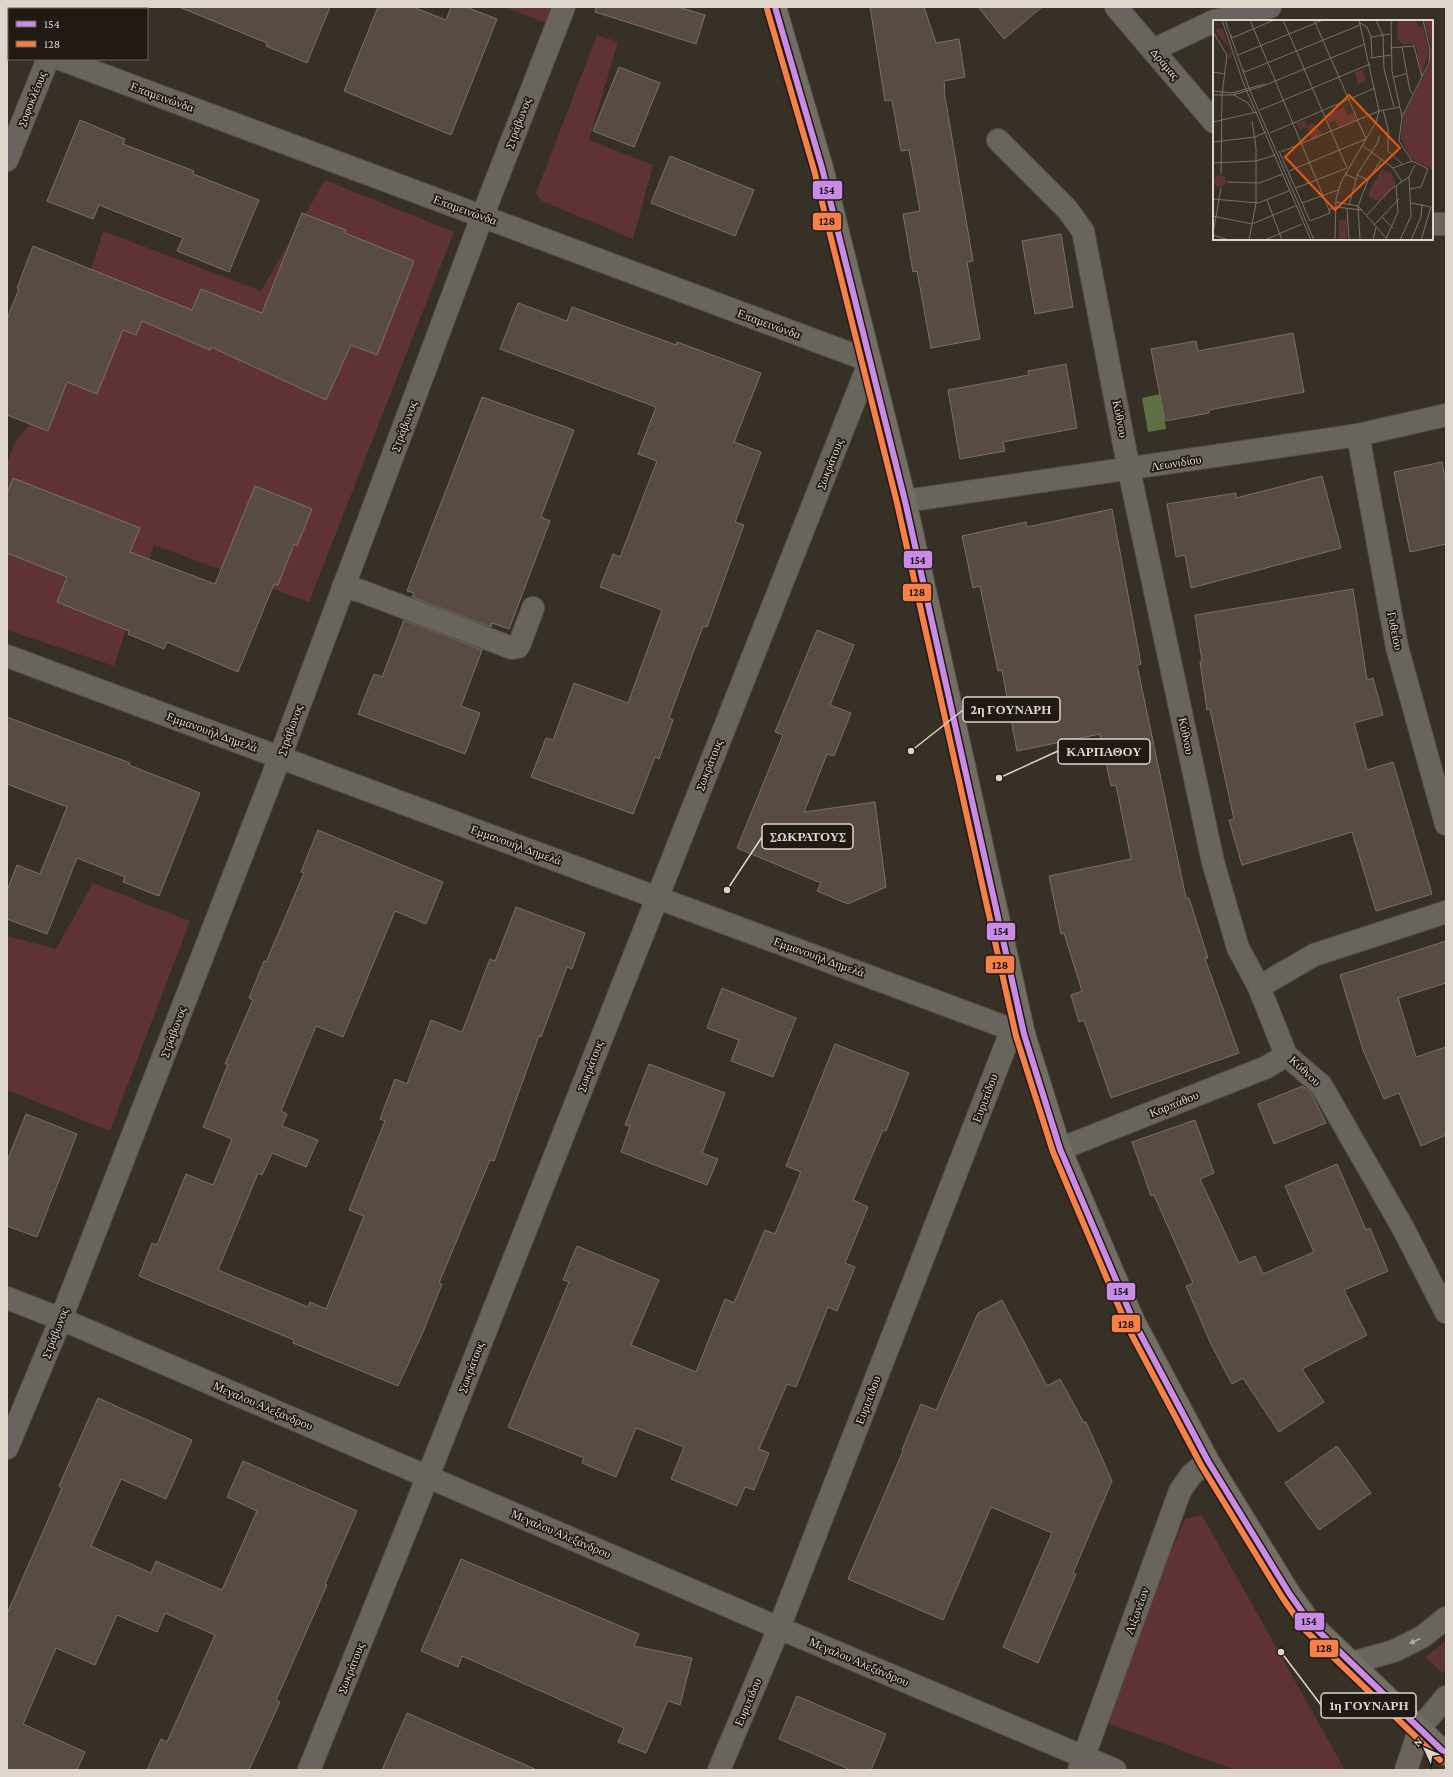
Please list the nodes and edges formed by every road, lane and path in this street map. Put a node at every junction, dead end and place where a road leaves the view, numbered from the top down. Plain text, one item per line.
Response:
1 (564, 7) edge
2 (775, 7) edge
3 (1116, 7) edge
4 (1270, 7) edge
5 (1218, 20) edge
6 (1213, 21) edge
7 (1153, 50) junction
8 (48, 60) edge
9 (63, 60) edge
10 (1213, 121) edge
11 (998, 140) dead end
12 (7, 160) edge
13 (482, 217) junction
14 (1433, 224) edge
15 (1446, 224) edge
16 (870, 361) junction
17 (1446, 414) edge
18 (1358, 435) junction
19 (1130, 470) junction
20 (905, 501) junction
21 (343, 587) junction
22 (533, 608) dead end
23 (7, 656) edge
24 (280, 757) junction
25 (1446, 824) edge
26 (657, 897) junction
27 (1446, 912) edge
28 (1259, 987) junction
29 (1018, 1031) junction
30 (1286, 1055) junction
31 (1060, 1149) junction
32 (7, 1298) edge
33 (1446, 1312) edge
34 (61, 1319) junction
35 (7, 1448) edge
36 (1208, 1461) junction
37 (428, 1476) junction
38 (1446, 1618) edge
39 (779, 1628) junction
40 (1351, 1663) junction
41 (1446, 1697) edge
42 (1420, 1728) junction
43 (1446, 1754) edge
44 (1081, 1764) edge
45 (309, 1770) edge
46 (719, 1770) edge
47 (1115, 1770) edge
48 (1406, 1770) edge

1 - 13 street, Στράβωνος
2 - 16 main road
3 - 7 street, Δράμας
4 - 5 street
6 - 7 street
7 - 10 street, Δράμας
8 - 12 street, Σοφοκλέους
9 - 13 street, Επαμεινώνδα
11 - 19 street, Κύθνου
13 - 16 street, Επαμεινώνδα
13 - 21 street, Στράβωνος
14 - 15 street
16 - 20 main road
16 - 26 street, Σωκράτους
17 - 18 street, Λεωνιδίου
18 - 19 street, Λεωνιδίου
18 - 25 street, Γυθείου
19 - 20 street, Λεωνιδίου
19 - 28 street, Κύθνου
20 - 29 main road
21 - 22 street
21 - 24 street, Στράβωνος
23 - 24 street, Εμμανουήλ Δημελά
24 - 26 street, Εμμανουήλ Δημελά
24 - 34 street, Στράβωνος
26 - 29 street, Εμμανουήλ Δημελά
26 - 37 street, Σωκράτους
27 - 28 street
28 - 30 street, Κύθνου
29 - 31 main road
29 - 39 street, Ευριπίδου
30 - 31 street, Καρπάθου
30 - 33 street, Κύθνου
31 - 36 main road
32 - 34 street, Μεγαλου Αλεξάνδρου
34 - 35 street, Στράβωνος
34 - 37 street, Μεγαλου Αλεξάνδρου
36 - 40 main road
36 - 44 street, Αιξωνέων
37 - 39 street, Μεγαλου Αλεξάνδρου
37 - 45 street, Σωκράτους
38 -> 40 street
39 - 44 street, Μεγαλου Αλεξάνδρου
39 - 46 street, Ευριπίδου
40 - 42 main road
41 - 42 street
42 - 43 main road
42 - 48 street
44 - 47 street, Μεγαλου Αλεξάνδρου

